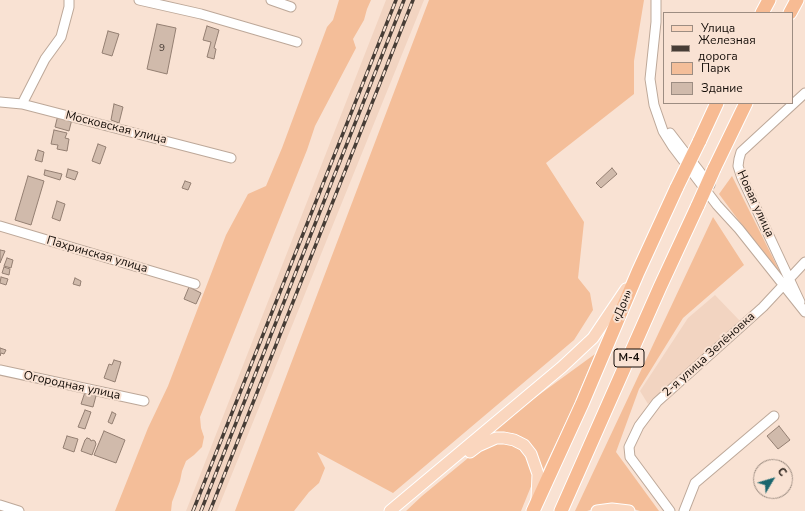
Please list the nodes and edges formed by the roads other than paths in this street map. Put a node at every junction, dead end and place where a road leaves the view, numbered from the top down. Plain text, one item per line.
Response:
1 (69, 0) edge
2 (139, 0) edge
3 (271, 0) edge
4 (656, 0) edge
5 (769, 0) edge
6 (797, 0) edge
7 (291, 7) dead end
8 (763, 12) edge
9 (791, 12) edge
10 (297, 42) dead end
11 (805, 93) edge
12 (0, 102) edge
13 (22, 104) junction
14 (717, 104) edge
15 (746, 104) edge
16 (231, 158) dead end
17 (0, 226) edge
18 (805, 262) edge
19 (638, 272) junction
20 (790, 277) junction
21 (195, 284) dead end
22 (782, 285) junction
23 (805, 312) edge
24 (0, 370) edge
25 (144, 401) dead end
26 (774, 416) dead end
27 (0, 505) edge
28 (535, 506) edge
29 (19, 511) edge
30 (390, 511) edge
31 (402, 511) edge
32 (561, 511) edge
33 (597, 511) edge
34 (629, 511) edge
35 (670, 511) edge
36 (684, 511) edge

1 - 13 street
2 - 10 street
3 - 7 street
4 - 22 street
5 - 8 highway
6 - 9 highway
11 - 20 street, Новая улица
12 - 13 street, Московская улица
13 - 16 street, Московская улица
14 - 19 highway, «Дон» / М-4, bridge
15 - 32 highway, М-4, bridge
17 - 21 street, Пахринская улица
18 - 20 street, 2-я улица Зелёновка
19 - 28 highway, «Дон» / М-4
19 - 30 main road
20 - 22 street, 2-я улица Зелёновка
20 - 23 street, Новая улица
22 - 23 street
22 - 35 street, 2-я улица Зелёновка
24 - 25 street, Огородная улица
26 - 36 street
27 - 29 street
28 - 31 main road
33 - 34 main road

